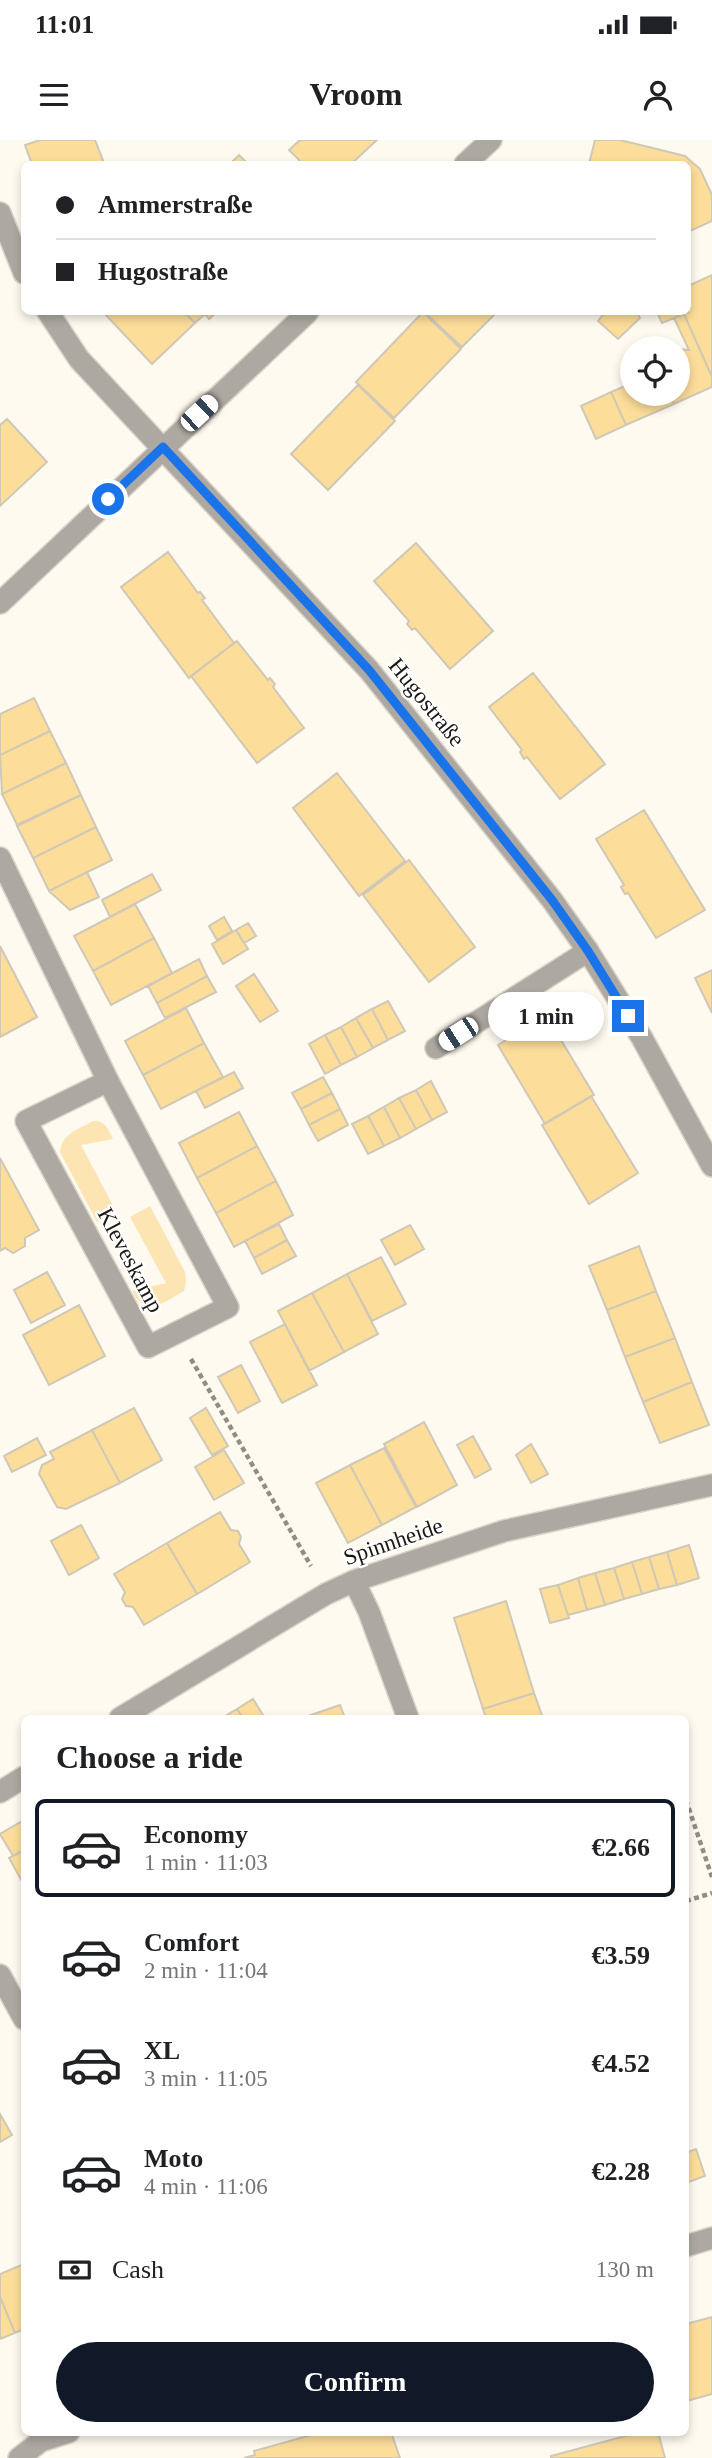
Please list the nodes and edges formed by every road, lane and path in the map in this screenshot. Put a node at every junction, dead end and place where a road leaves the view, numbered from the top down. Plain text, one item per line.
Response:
1 (491, 140) edge
2 (468, 161) edge
3 (0, 213) edge
4 (21, 266) edge
5 (50, 315) edge
6 (305, 315) edge
7 (163, 447) junction
8 (0, 603) edge
9 (0, 858) edge
10 (588, 951) junction
11 (436, 1048) dead end
12 (108, 1081) junction
13 (712, 1166) edge
14 (176, 1334) junction
15 (712, 1485) edge
16 (354, 1581) junction
17 (326, 1594) junction
18 (125, 1715) edge
19 (407, 1715) edge
20 (21, 1779) edge
21 (0, 1792) edge
22 (689, 1809) edge
23 (712, 1877) edge
24 (712, 1893) edge
25 (689, 1899) edge
26 (0, 1975) edge
27 (21, 2014) edge
28 (712, 2238) edge
29 (689, 2245) edge
30 (57, 2436) edge
31 (19, 2458) edge

1 - 2 street
3 - 4 street
5 - 7 street, Hugostraße
6 - 7 street
7 - 8 street
7 - 10 street, Hugostraße
9 - 12 street, Kleveskamp
10 - 11 street
10 - 13 street, Hugostraße
12 - 14 street, Kleveskamp
12 - 14 street, Kleveskamp
14 - 17 path
15 - 16 street, Spinnheide
16 - 17 street, Spinnheide
16 - 19 street
17 - 18 street, Spinnheide
20 - 21 street
22 - 23 path
24 - 25 path
26 - 27 street
28 - 29 street
30 - 31 street

